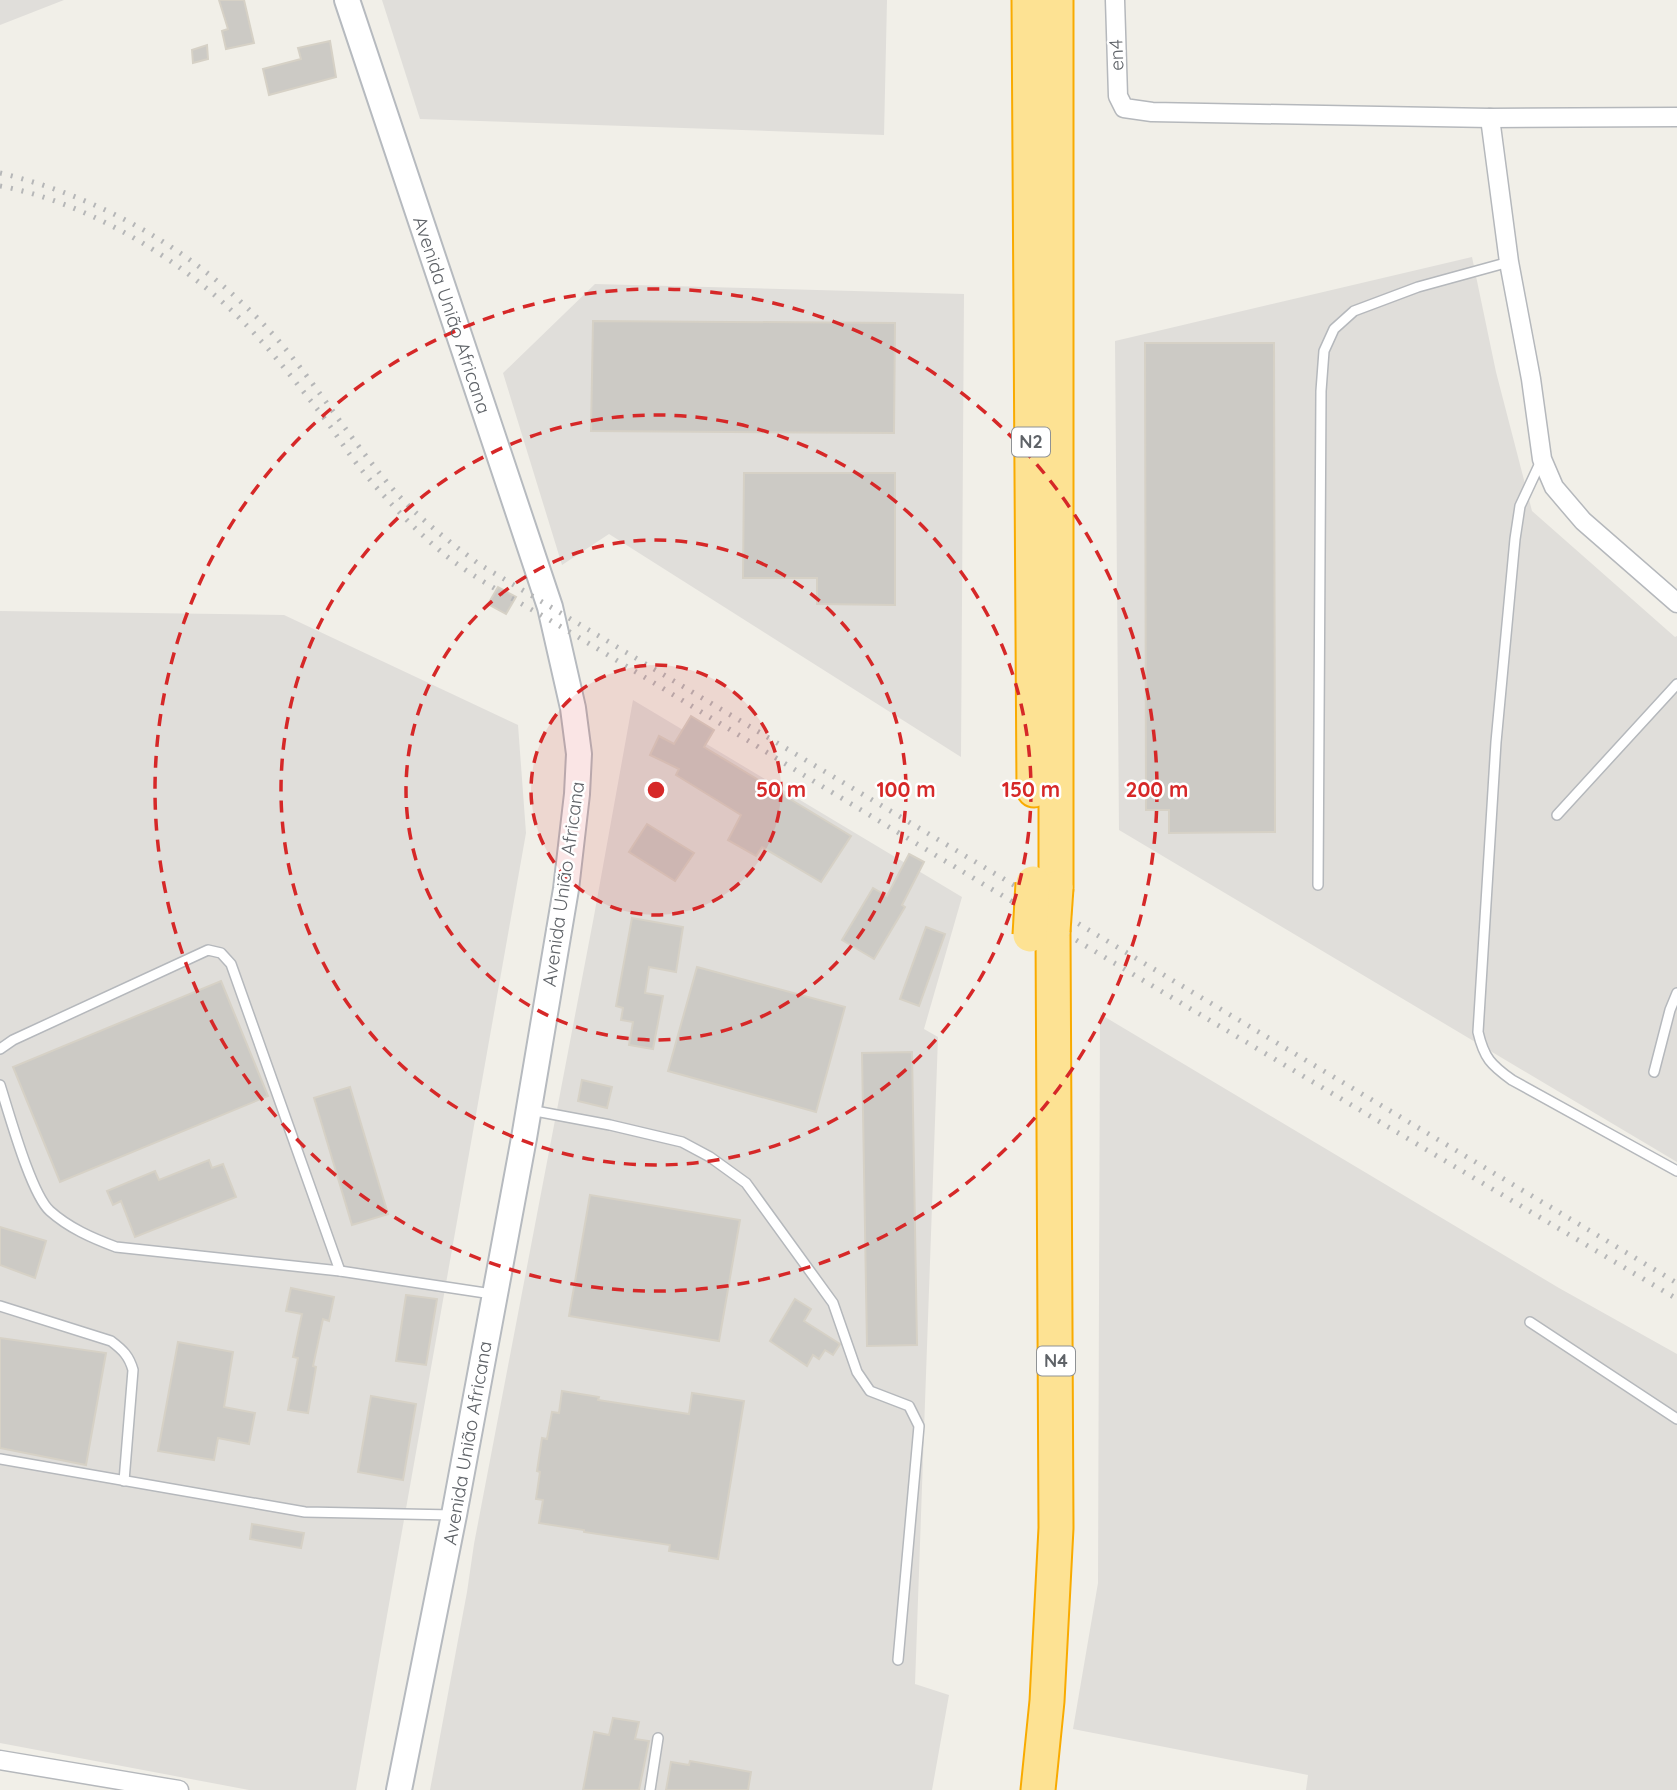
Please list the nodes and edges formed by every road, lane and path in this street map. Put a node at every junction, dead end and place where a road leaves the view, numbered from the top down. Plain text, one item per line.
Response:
1 (347, 0) edge
2 (1028, 0) edge
3 (1056, 0) edge
4 (1115, 0) edge
5 (1677, 117) edge
6 (1490, 118) junction
7 (1509, 262) junction
8 (1542, 459) junction
9 (1677, 603) edge
10 (1677, 684) edge
11 (1557, 815) dead end
12 (1057, 846) joint
13 (1045, 886) junction
14 (1318, 886) dead end
15 (1677, 993) edge
16 (0, 1049) edge
17 (1654, 1072) dead end
18 (0, 1085) edge
19 (528, 1109) junction
20 (1677, 1171) edge
21 (340, 1271) junction
22 (494, 1294) junction
23 (0, 1306) edge
24 (1530, 1322) dead end
25 (1677, 1419) edge
26 (0, 1459) edge
27 (124, 1481) junction
28 (454, 1515) junction
29 (898, 1660) dead end
30 (658, 1738) dead end
31 (0, 1760) edge
32 (154, 1788) edge
33 (1034, 1788) edge
34 (179, 1790) edge
35 (400, 1790) edge
36 (650, 1790) edge

1 - 19 main road, Avenida União Africana
2 - 13 highway, N2
3 - 12 highway, N2
4 - 6 street, en4
5 - 6 street
6 - 7 street
7 - 8 street
7 - 14 lane
8 - 9 street
8 - 20 lane
10 - 11 lane
12 - 13 highway, N4
13 - 33 highway, N4, bridge
15 - 17 lane
16 - 21 lane
18 - 21 lane
19 - 22 main road, Avenida União Africana
19 - 29 lane
21 - 22 lane
22 - 28 main road, Avenida União Africana
23 - 27 lane
24 - 25 lane
26 - 27 lane
27 - 28 lane
28 - 35 main road, Avenida União Africana
30 - 36 lane
31 - 32 street
32 - 34 street

